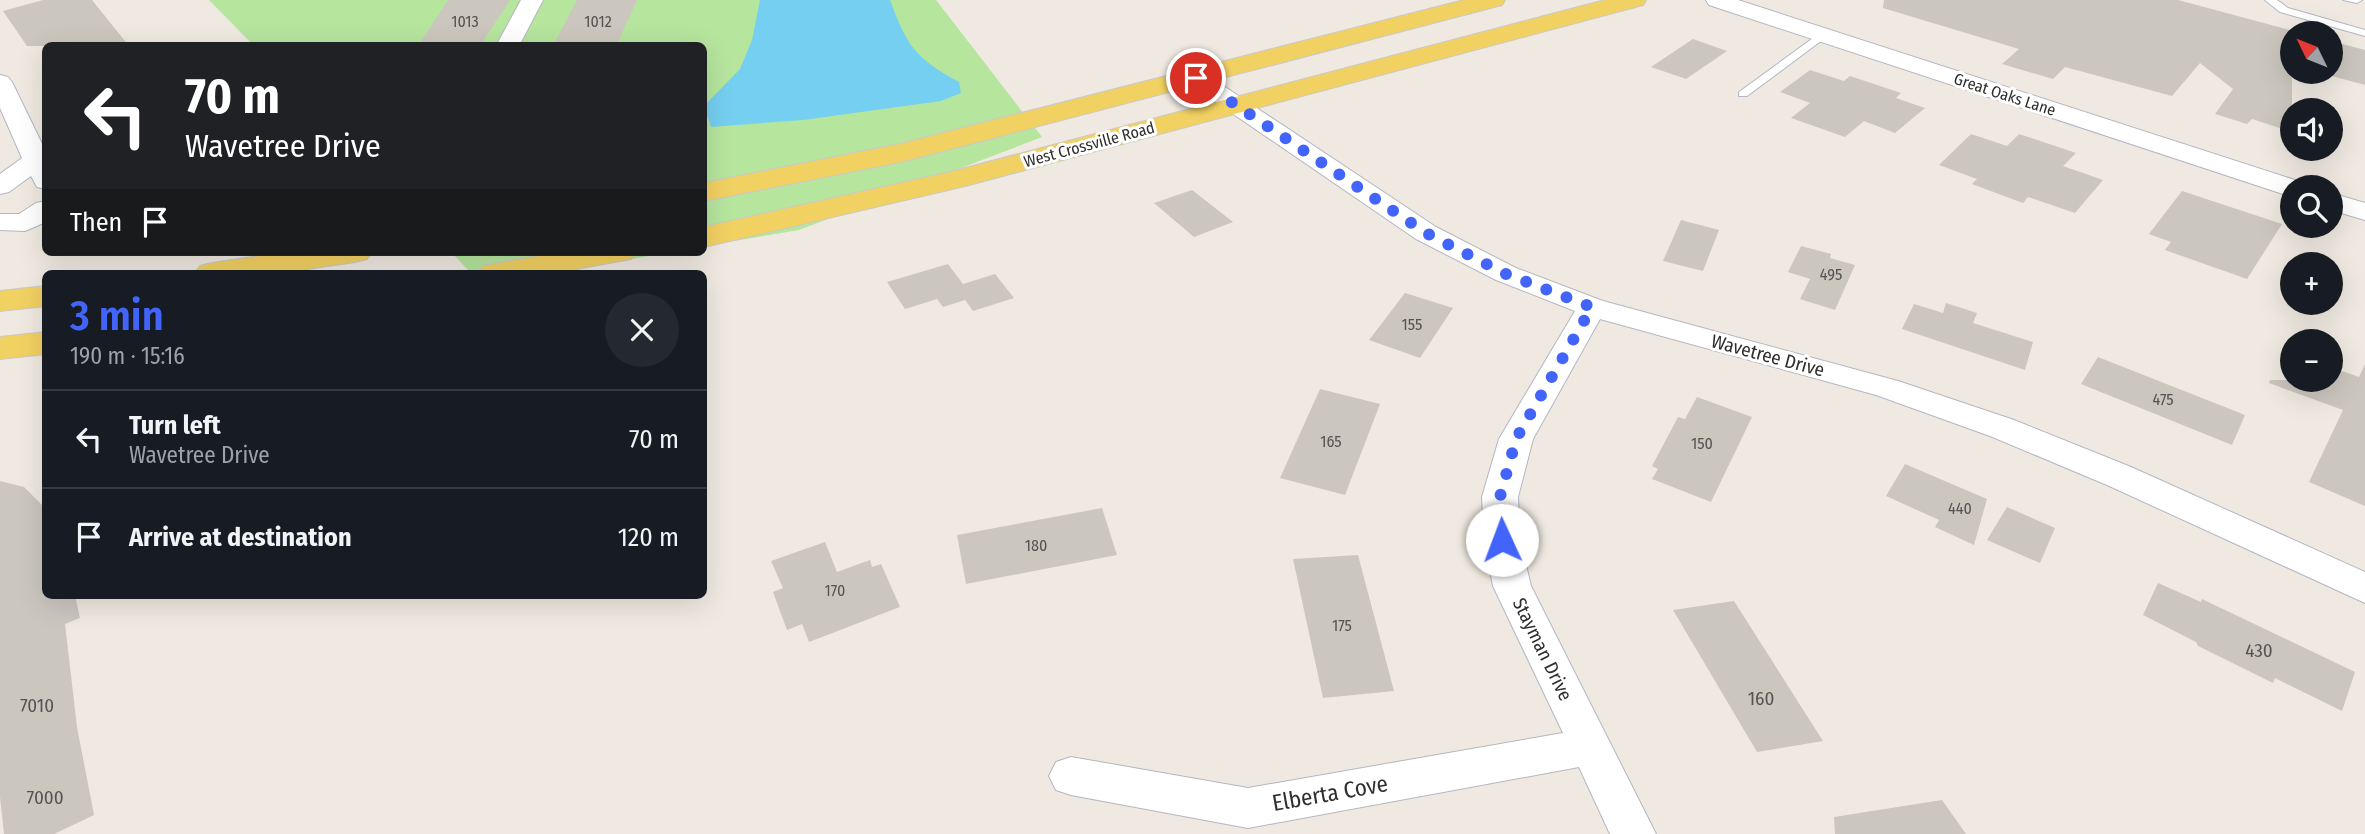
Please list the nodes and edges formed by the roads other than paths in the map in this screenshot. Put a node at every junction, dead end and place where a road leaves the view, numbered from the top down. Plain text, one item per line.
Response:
1 (532, 0) edge
2 (1493, 0) edge
3 (1634, 0) edge
4 (1717, 0) edge
5 (2270, 0) edge
6 (2348, 0) edge
7 (2357, 0) edge
8 (2365, 33) edge
9 (1824, 35) junction
10 (509, 42) edge
11 (1196, 78) junction
12 (0, 82) edge
13 (1743, 94) dead end
14 (1236, 105) junction
15 (41, 171) edge
16 (2280, 184) edge
17 (0, 186) edge
18 (707, 191) edge
19 (2343, 205) edge
20 (42, 212) edge
21 (2365, 212) edge
22 (0, 222) edge
23 (707, 236) edge
24 (328, 256) edge
25 (595, 256) edge
26 (232, 270) edge
27 (513, 270) edge
28 (42, 296) edge
29 (0, 301) edge
30 (1592, 307) junction
31 (42, 343) edge
32 (0, 348) edge
33 (2365, 588) edge
34 (1590, 747) junction
35 (1071, 776) dead end
36 (1633, 834) edge

1 - 10 street
2 - 11 main road, West Crossville Road
3 - 14 main road, West Crossville Road
4 - 9 street, Great Oaks Lane
5 - 8 lane
6 - 7 lane
9 - 13 lane
9 - 16 street, Great Oaks Lane
11 - 14 street, Wavetree Drive
11 - 18 main road, West Crossville Road
12 - 15 street
14 - 23 main road, West Crossville Road
14 - 30 street, Wavetree Drive
15 - 17 street
19 - 21 street
20 - 22 street
24 - 26 main road
25 - 27 main road
28 - 29 main road
30 - 33 street, Wavetree Drive
30 - 34 street, Stayman Drive
31 - 32 main road
34 - 35 street, Elberta Cove
34 - 36 street, Stayman Drive

